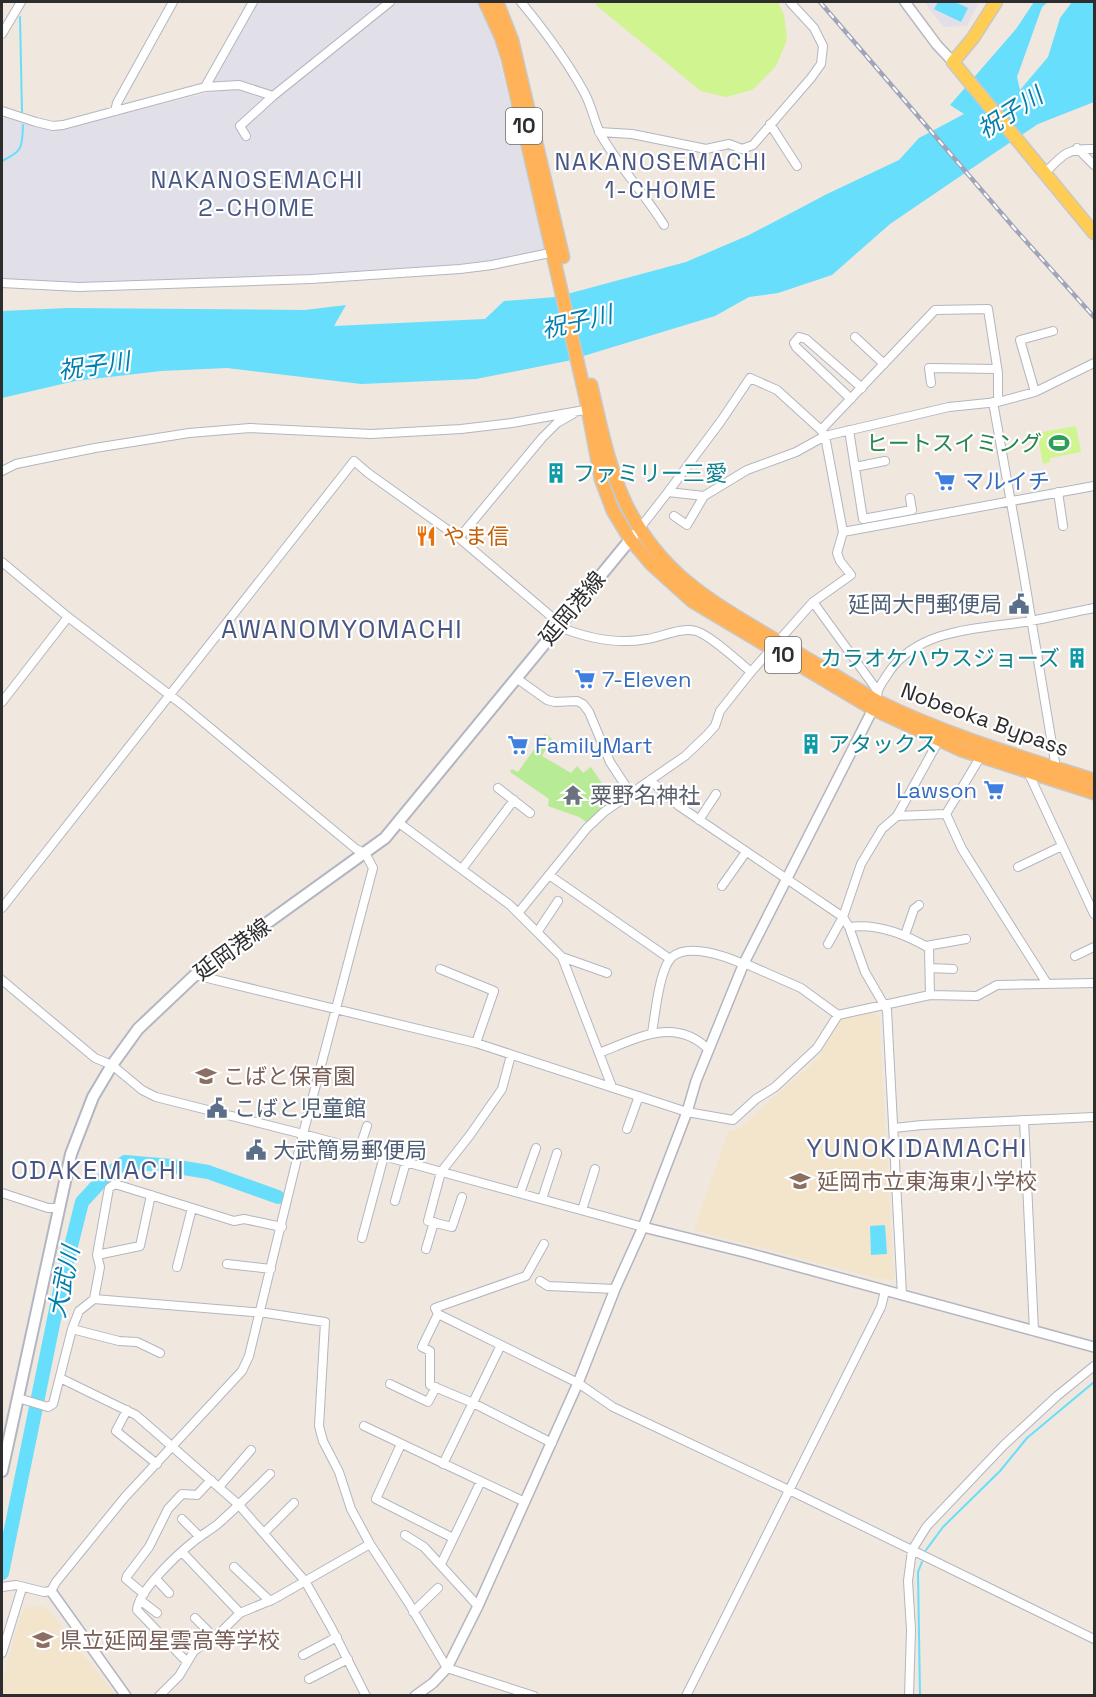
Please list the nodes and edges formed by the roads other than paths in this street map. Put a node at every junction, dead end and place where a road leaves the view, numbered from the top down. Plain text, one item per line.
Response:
1 (21, 2) edge
2 (173, 2) edge
3 (253, 2) edge
4 (390, 2) edge
5 (486, 2) edge
6 (497, 2) edge
7 (521, 2) edge
8 (790, 2) edge
9 (905, 2) edge
10 (996, 2) edge
11 (15, 6) edge
12 (2, 34) edge
13 (953, 62) junction
14 (205, 87) junction
15 (273, 96) junction
16 (2, 111) edge
17 (115, 111) junction
18 (770, 124) junction
19 (599, 132) junction
20 (246, 136) dead end
21 (1077, 148) junction
22 (1095, 148) edge
23 (1095, 165) edge
24 (797, 166) dead end
25 (1048, 175) junction
26 (664, 225) dead end
27 (1095, 233) edge
28 (553, 254) junction
29 (2, 283) edge
30 (1053, 331) dead end
31 (855, 337) dead end
32 (1095, 363) edge
33 (884, 364) junction
34 (998, 369) junction
35 (931, 383) dead end
36 (862, 388) junction
37 (1035, 392) junction
38 (851, 399) junction
39 (995, 402) junction
40 (588, 405) junction
41 (849, 430) junction
42 (823, 433) junction
43 (885, 461) dead end
44 (855, 467) junction
45 (2, 471) edge
46 (1095, 486) edge
47 (668, 492) junction
48 (1058, 492) junction
49 (704, 496) junction
50 (910, 498) dead end
51 (1011, 501) junction
52 (674, 516) dead end
53 (1063, 526) dead end
54 (640, 528) junction
55 (843, 532) junction
56 (459, 538) junction
57 (630, 539) junction
58 (2, 562) edge
59 (813, 602) junction
60 (1095, 608) edge
61 (68, 617) junction
62 (1032, 620) junction
63 (558, 625) junction
64 (776, 645) junction
65 (751, 672) junction
66 (516, 678) junction
67 (169, 694) junction
68 (876, 700) junction
69 (2, 702) edge
70 (939, 740) junction
71 (981, 756) junction
72 (1056, 768) junction
73 (1028, 772) junction
74 (651, 780) junction
75 (1095, 780) edge
76 (498, 788) dead end
77 (1095, 793) edge
78 (631, 794) junction
79 (716, 794) dead end
80 (514, 800) junction
81 (530, 813) dead end
82 (946, 814) junction
83 (897, 816) junction
84 (699, 820) junction
85 (399, 823) junction
86 (1062, 846) junction
87 (746, 852) junction
88 (365, 853) junction
89 (1018, 867) dead end
90 (462, 869) junction
91 (549, 875) junction
92 (787, 879) junction
93 (722, 886) dead end
94 (558, 901) dead end
95 (919, 905) dead end
96 (2, 908) edge
97 (519, 912) junction
98 (1095, 914) edge
99 (843, 917) junction
100 (849, 927) junction
101 (538, 931) junction
102 (905, 935) junction
103 (966, 939) dead end
104 (828, 944) dead end
105 (926, 946) junction
106 (1095, 947) edge
107 (1075, 956) dead end
108 (562, 957) junction
109 (670, 959) junction
110 (743, 964) junction
111 (930, 968) junction
112 (440, 969) dead end
113 (953, 969) dead end
114 (607, 973) dead end
115 (195, 975) junction
116 (2, 980) edge
117 (1046, 982) junction
118 (1095, 983) edge
119 (930, 995) junction
120 (884, 1006) junction
121 (335, 1010) junction
122 (838, 1015) junction
123 (652, 1033) junction
124 (476, 1044) junction
125 (708, 1049) junction
126 (599, 1053) junction
127 (511, 1054) junction
128 (112, 1065) junction
129 (612, 1087) junction
130 (639, 1096) junction
131 (687, 1112) junction
132 (1095, 1117) edge
133 (1024, 1120) junction
134 (367, 1126) dead end
135 (894, 1128) junction
136 (627, 1129) dead end
137 (303, 1134) junction
138 (536, 1148) dead end
139 (359, 1149) junction
140 (556, 1152) dead end
141 (384, 1156) junction
142 (406, 1162) junction
143 (596, 1169) dead end
144 (441, 1172) junction
145 (2, 1193) edge
146 (520, 1193) junction
147 (151, 1195) junction
148 (462, 1197) dead end
149 (542, 1199) junction
150 (395, 1201) dead end
151 (59, 1208) junction
152 (192, 1208) junction
153 (582, 1210) junction
154 (434, 1222) junction
155 (282, 1227) junction
156 (643, 1227) junction
157 (362, 1238) dead end
158 (544, 1244) dead end
159 (426, 1249) dead end
160 (97, 1255) junction
161 (227, 1264) dead end
162 (177, 1267) dead end
163 (271, 1269) junction
164 (540, 1281) dead end
165 (615, 1289) junction
166 (885, 1291) junction
167 (902, 1295) junction
168 (94, 1299) junction
169 (260, 1313) junction
170 (438, 1314) junction
171 (72, 1329) junction
172 (1034, 1331) junction
173 (501, 1346) junction
174 (1095, 1347) edge
175 (160, 1353) dead end
176 (1095, 1366) edge
177 (60, 1378) junction
178 (578, 1383) junction
179 (390, 1384) dead end
180 (436, 1387) junction
181 (18, 1398) junction
182 (473, 1403) junction
183 (128, 1410) junction
184 (364, 1426) dead end
185 (552, 1443) junction
186 (401, 1444) junction
187 (173, 1447) junction
188 (251, 1450) dead end
189 (157, 1464) junction
190 (443, 1464) junction
191 (2, 1471) edge
192 (270, 1474) dead end
193 (211, 1480) junction
194 (481, 1481) junction
195 (219, 1487) junction
196 (789, 1490) junction
197 (525, 1502) junction
198 (294, 1503) dead end
199 (239, 1506) junction
200 (182, 1519) dead end
201 (264, 1533) junction
202 (405, 1535) dead end
203 (200, 1537) junction
204 (453, 1538) junction
205 (370, 1544) junction
206 (912, 1550) junction
207 (183, 1552) junction
208 (441, 1564) junction
209 (234, 1567) dead end
210 (156, 1579) junction
211 (305, 1581) junction
212 (2, 1587) edge
213 (19, 1587) junction
214 (438, 1588) dead end
215 (51, 1591) junction
216 (169, 1593) dead end
217 (142, 1597) junction
218 (270, 1601) junction
219 (478, 1606) junction
220 (413, 1612) junction
221 (157, 1613) dead end
222 (240, 1613) junction
223 (195, 1618) dead end
224 (214, 1637) junction
225 (337, 1637) junction
226 (1095, 1639) edge
227 (2, 1653) edge
228 (303, 1655) dead end
229 (348, 1659) junction
230 (186, 1661) junction
231 (447, 1668) junction
232 (309, 1679) dead end
233 (126, 1695) edge
234 (159, 1695) edge
235 (366, 1695) edge
236 (415, 1695) edge
237 (534, 1695) edge
238 (686, 1695) edge
239 (909, 1695) edge

1 - 11 street
2 - 17 street
3 - 14 street
4 - 15 street
5 - 28 highway, Nobeoka Bypass / 10
6 - 28 highway, Nobeoka Bypass / 10
7 - 19 street
8 - 18 street
9 - 13 street
10 - 13 main road
11 - 12 street
13 - 25 main road
14 - 15 street
14 - 17 street
15 - 20 street
16 - 17 street
18 - 19 street
18 - 24 street
19 - 26 street
21 - 22 street
21 - 23 street
21 - 25 street
25 - 27 main road
28 - 29 street
28 - 40 highway, Nobeoka Bypass / 10
30 - 37 street
31 - 33 street
32 - 37 street
33 - 34 street
33 - 36 street
34 - 35 street
34 - 39 street
36 - 38 street
36 - 38 street
37 - 39 street
38 - 42 street
39 - 41 street
39 - 51 street
40 - 45 street
40 - 54 highway, Nobeoka Bypass / 10
40 - 56 street
40 - 57 highway, Nobeoka Bypass / 10
41 - 42 street
41 - 44 street
42 - 47 street
42 - 49 street
42 - 55 street
43 - 44 street
44 - 50 street
46 - 48 street
47 - 49 street
47 - 54 street
48 - 51 street
48 - 53 street
49 - 52 street
51 - 55 street
51 - 62 street
54 - 57 main road, 延岡港線
54 - 64 highway, Nobeoka Bypass / 10
55 - 59 street
56 - 63 street
56 - 67 street
57 - 63 main road, 延岡港線
57 - 64 highway, Nobeoka Bypass / 10
58 - 61 street
59 - 64 street
59 - 68 street
60 - 62 street
61 - 67 street
61 - 69 street
62 - 68 street
62 - 72 street
63 - 65 street
63 - 66 main road, 延岡港線
64 - 65 street
64 - 68 highway, Nobeoka Bypass / 10
65 - 74 street
66 - 78 street
66 - 85 main road, 延岡港線
67 - 88 street
67 - 96 street
68 - 70 highway, Nobeoka Bypass / 10
68 - 72 highway, Nobeoka Bypass / 10
68 - 92 street
70 - 71 highway, Nobeoka Bypass / 10
70 - 83 street
71 - 73 highway, Nobeoka Bypass / 10
71 - 82 street
72 - 75 highway, Nobeoka Bypass / 10
73 - 77 highway, Nobeoka Bypass / 10
73 - 86 street
74 - 78 street
74 - 84 street
76 - 80 street
78 - 91 street
79 - 84 street
80 - 81 street
80 - 90 street
82 - 83 street
82 - 117 street
83 - 99 street
84 - 87 street
85 - 88 main road, 延岡港線
85 - 90 street
86 - 89 street
86 - 98 street
87 - 92 street
87 - 93 street
88 - 115 main road, 延岡港線
88 - 121 street
90 - 97 street
91 - 97 street
91 - 109 street
92 - 99 street
92 - 110 street
94 - 101 street
95 - 102 street
97 - 101 street
99 - 100 street
99 - 104 street
100 - 102 street
100 - 120 street
101 - 108 street
102 - 105 street
103 - 105 street
105 - 111 street
106 - 107 street
108 - 114 street
108 - 126 street
109 - 110 street
109 - 123 street
110 - 122 street
110 - 125 street
111 - 113 street
111 - 119 street
112 - 124 street
115 - 121 street
115 - 128 main road, 延岡港線
116 - 128 street
117 - 118 street
117 - 119 street
119 - 120 street
120 - 122 street
120 - 135 street
121 - 124 street
121 - 137 street
122 - 131 street
123 - 125 street
123 - 126 street
124 - 127 street
125 - 131 street
126 - 129 street
127 - 129 street
127 - 144 street
128 - 137 street
128 - 151 main road, 延岡港線
129 - 130 street
130 - 131 street
130 - 136 street
131 - 156 street
132 - 133 street
133 - 135 street
133 - 172 street
134 - 139 street
135 - 167 street
137 - 139 street
137 - 155 street
138 - 146 street
139 - 141 street
140 - 149 street
141 - 142 street
141 - 157 street
142 - 144 street
142 - 150 street
143 - 153 street
144 - 146 street
144 - 154 street
145 - 151 street
146 - 149 street
147 - 152 street
147 - 160 street
147 - 160 street
148 - 154 street
149 - 153 street
151 - 181 main road, 延岡港線
152 - 155 street
152 - 162 street
153 - 156 street
154 - 159 street
155 - 163 street
156 - 165 street
156 - 166 street
158 - 170 street
160 - 168 street
161 - 163 street
163 - 169 street
164 - 165 street
165 - 178 street
166 - 167 street
166 - 196 street
167 - 172 street
168 - 169 street
168 - 171 street
169 - 187 street
169 - 205 street
170 - 173 street
170 - 180 street
171 - 175 street
171 - 177 street
172 - 174 street
173 - 178 street
173 - 182 street
176 - 206 street
177 - 181 street
177 - 183 street
178 - 185 street
178 - 196 street
179 - 180 street
180 - 182 street
181 - 191 main road, 延岡港線
182 - 185 street
182 - 190 street
183 - 187 street
183 - 189 street
184 - 186 street
185 - 197 street
186 - 190 street
186 - 204 street
187 - 189 street
187 - 193 street
188 - 195 street
189 - 215 street
190 - 194 street
192 - 199 street
193 - 195 street
193 - 217 street
194 - 197 street
194 - 204 street
195 - 199 street
196 - 206 street
196 - 238 street
197 - 219 street
198 - 201 street
199 - 201 street
199 - 203 street
200 - 203 street
201 - 211 street
202 - 208 street
203 - 207 street
204 - 208 street
205 - 211 street
205 - 220 street
206 - 226 street
206 - 239 street
207 - 210 street
207 - 222 street
208 - 219 street
209 - 218 street
210 - 216 street
210 - 217 street
211 - 218 street
211 - 225 street
212 - 213 street
213 - 215 street
213 - 227 street
214 - 220 street
215 - 233 street
217 - 221 street
217 - 230 street
218 - 222 street
219 - 231 street
220 - 231 street
222 - 224 street
223 - 224 street
224 - 230 street
225 - 228 street
225 - 229 street
229 - 232 street
229 - 235 street
230 - 234 street
231 - 236 street
231 - 237 street

